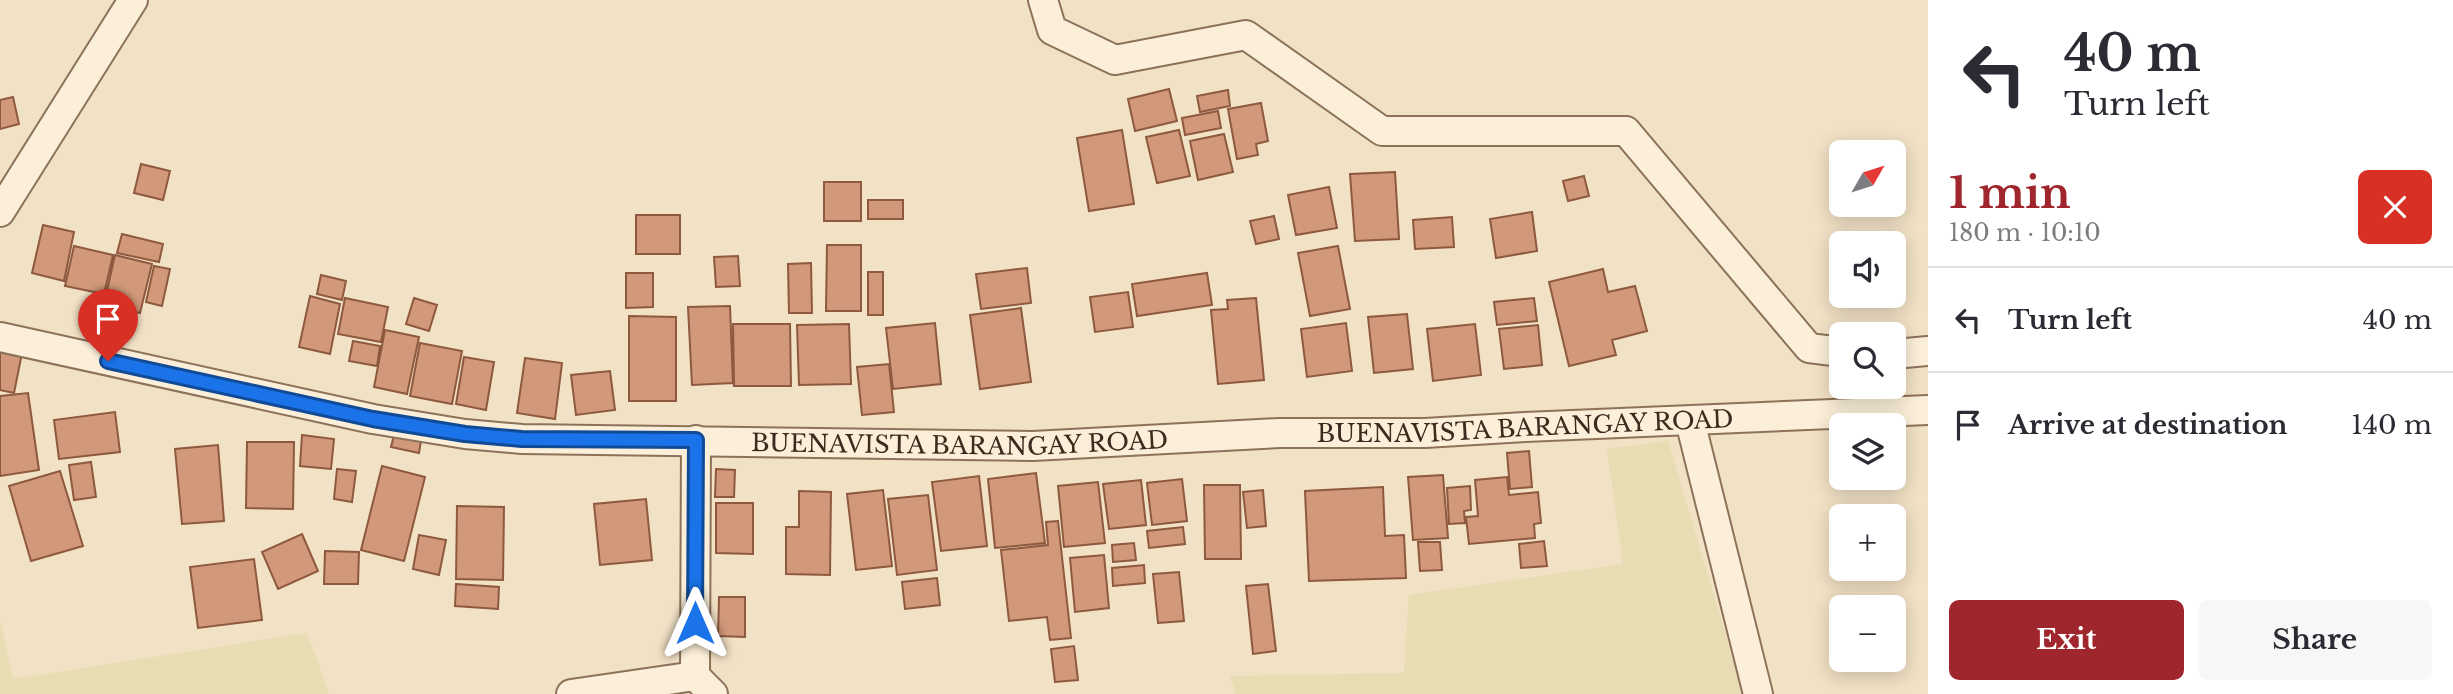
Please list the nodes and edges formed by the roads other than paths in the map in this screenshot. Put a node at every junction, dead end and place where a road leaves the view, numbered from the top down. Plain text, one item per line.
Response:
1 (133, 0) edge
2 (1043, 0) edge
3 (0, 212) edge
4 (0, 337) edge
5 (1829, 350) edge
6 (1928, 351) edge
7 (1906, 353) edge
8 (1928, 410) edge
9 (1690, 421) junction
10 (696, 440) junction
11 (704, 685) edge
12 (571, 694) edge
13 (1758, 694) edge

1 - 3 street
2 - 5 street
4 - 10 street, BUENAVISTA BARANGAY ROAD
6 - 7 street
8 - 9 street, BUENAVISTA BARANGAY ROAD
9 - 10 street, BUENAVISTA BARANGAY ROAD
9 - 13 street
10 - 11 street
11 - 12 street

